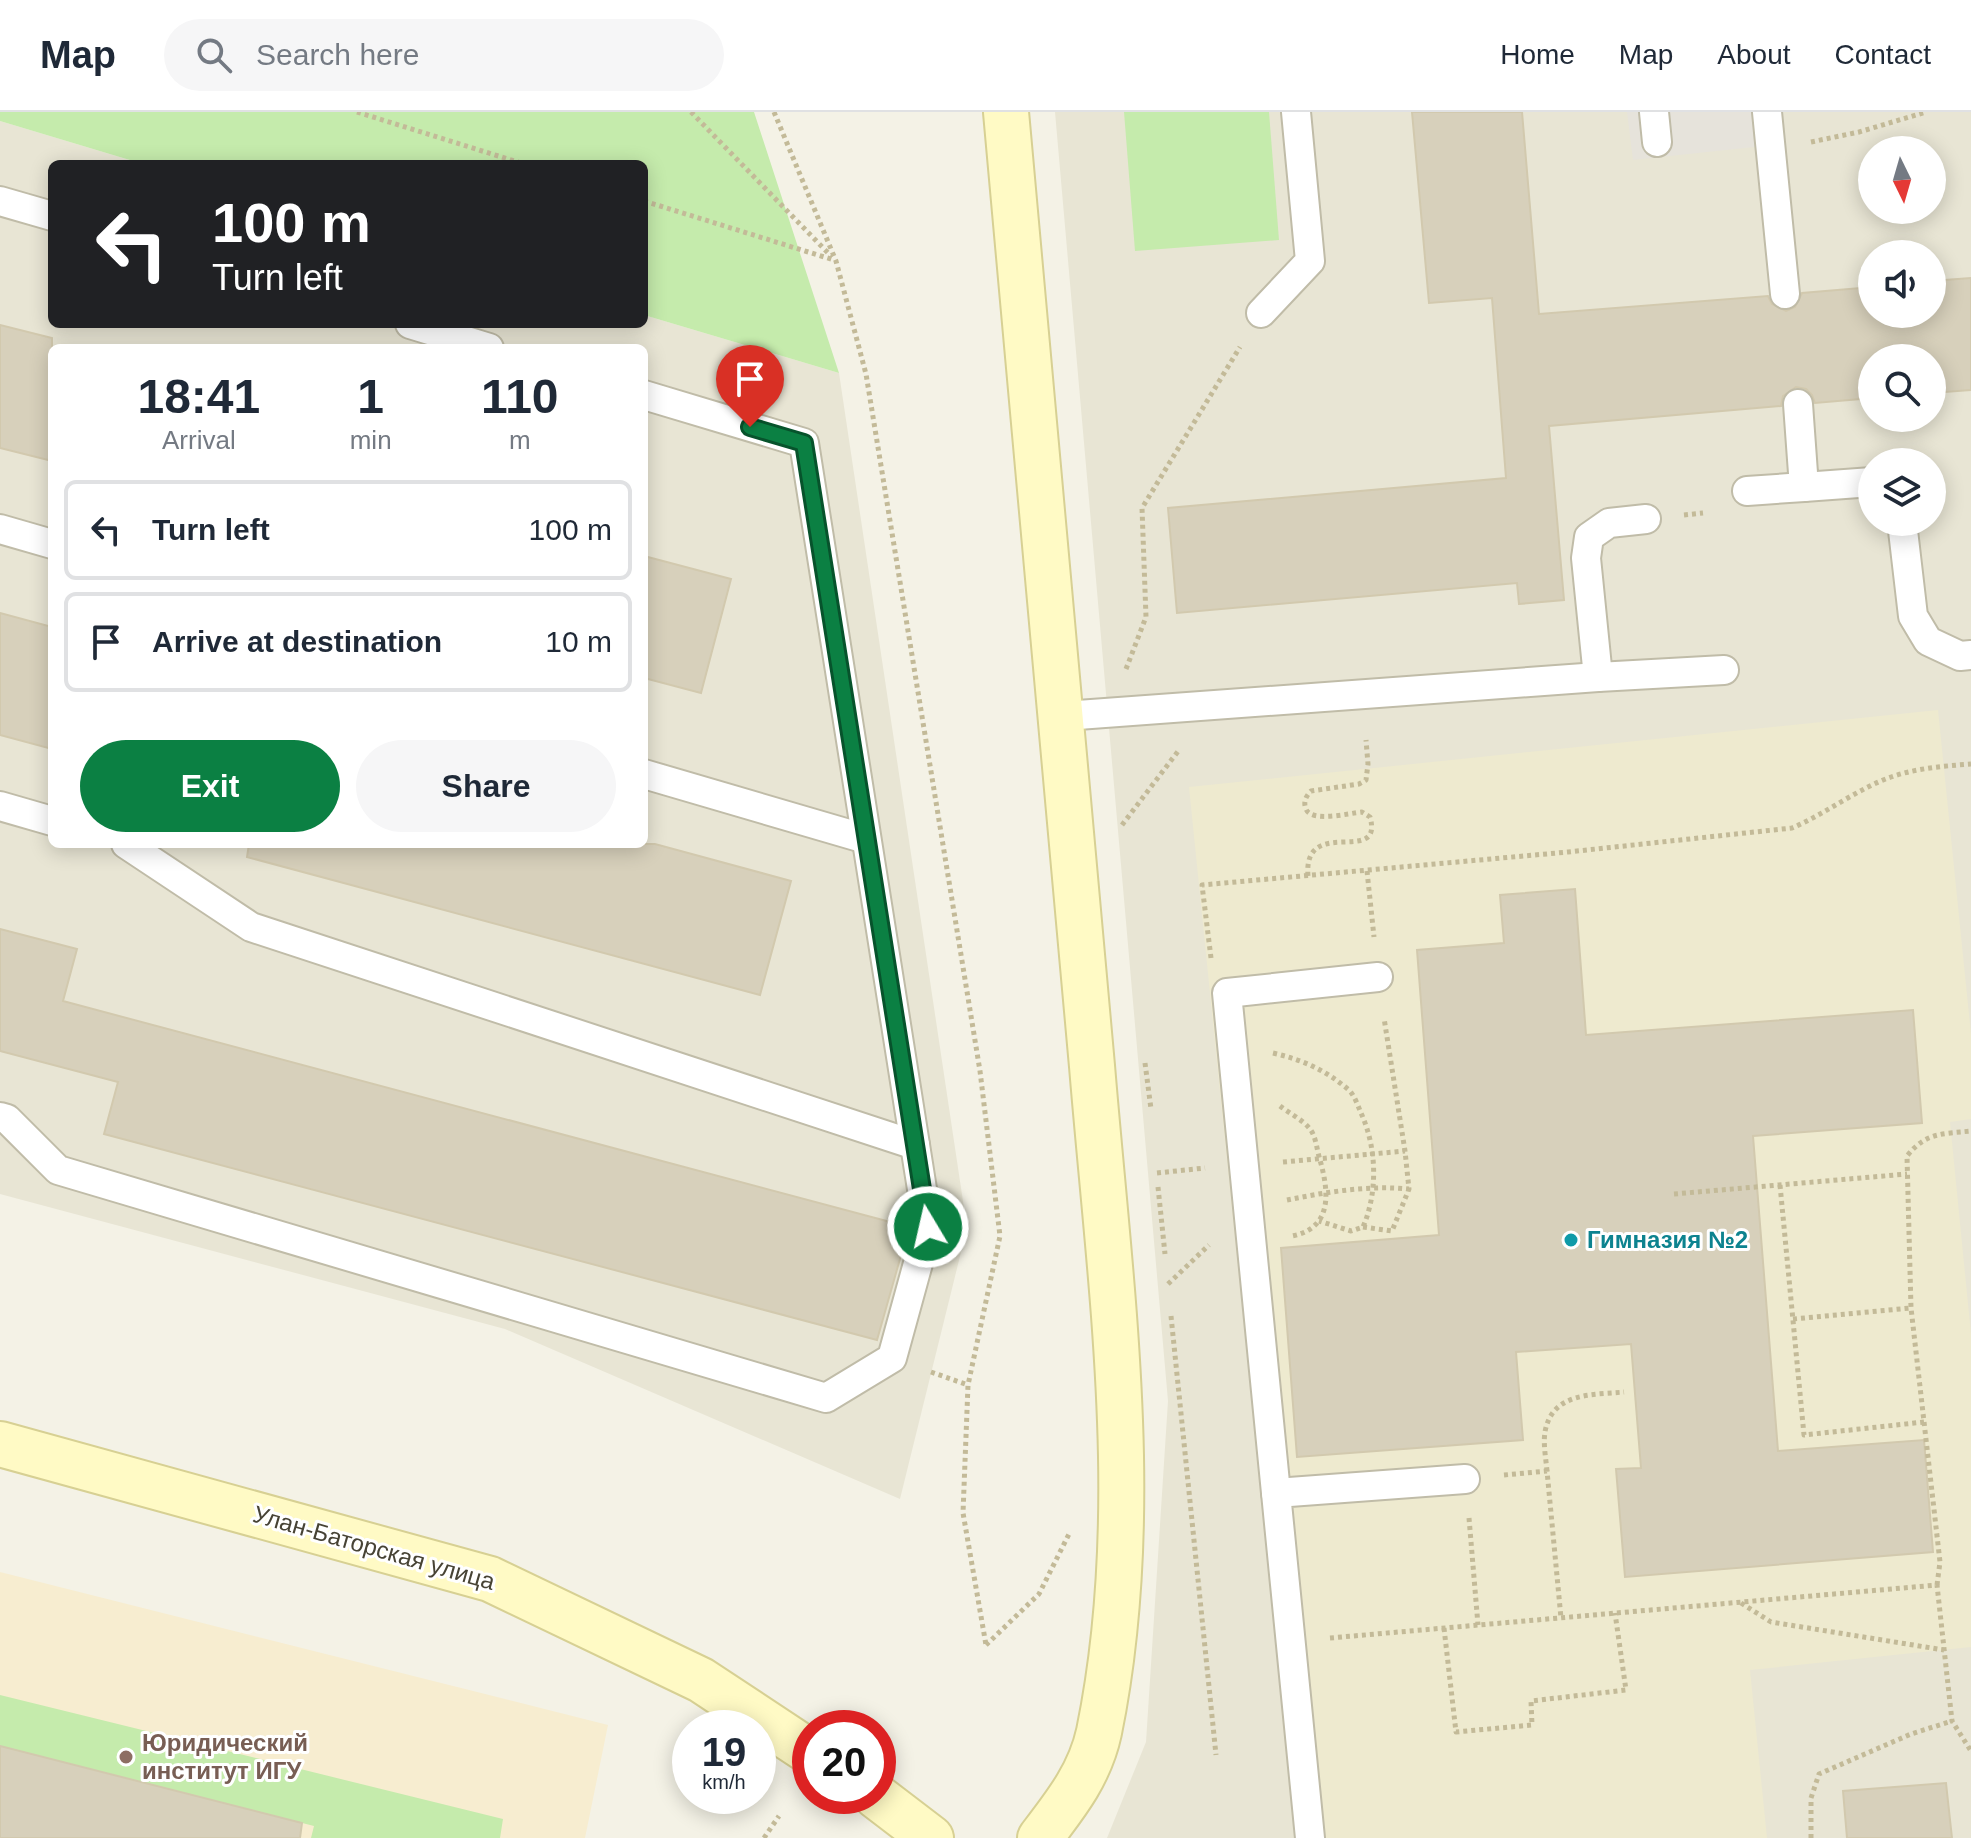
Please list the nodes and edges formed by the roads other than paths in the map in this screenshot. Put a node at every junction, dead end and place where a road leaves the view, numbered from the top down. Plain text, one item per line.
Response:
1 (1006, 112) edge
2 (1296, 112) edge
3 (1654, 112) edge
4 (1767, 112) edge
5 (1657, 142) dead end
6 (0, 201) edge
7 (48, 215) edge
8 (1785, 294) dead end
9 (1261, 313) road end
10 (423, 328) edge
11 (476, 344) edge
12 (648, 396) edge
13 (1798, 404) dead end
14 (1858, 483) edge
15 (1804, 487) junction
16 (1747, 491) dead end
17 (1646, 519) dead end
18 (0, 529) edge
19 (1904, 536) edge
20 (48, 543) edge
21 (1971, 655) edge
22 (1724, 670) dead end
23 (1598, 677) junction
24 (1064, 716) junction
25 (648, 775) edge
26 (0, 806) edge
27 (48, 820) edge
28 (866, 839) junction
29 (132, 848) edge
30 (1378, 977) road end
31 (0, 1117) edge
32 (915, 1145) junction
33 (0, 1444) edge
34 (1465, 1479) road end
35 (1276, 1493) junction
36 (792, 1740) edge
37 (896, 1811) edge
38 (931, 1838) edge
39 (1040, 1838) edge
40 (1310, 1838) edge

1 - 24 street
2 - 9 lane
3 - 5 lane
4 - 8 lane
6 - 7 lane
10 - 11 lane
12 - 28 lane
13 - 15 lane
14 - 15 lane
15 - 16 lane
17 - 23 lane
18 - 20 lane
19 - 21 lane
22 - 23 lane
23 - 24 lane
24 - 39 street
25 - 28 lane
26 - 27 lane
28 - 32 lane
29 - 32 lane
30 - 35 lane
31 - 32 lane
33 - 36 street, Улан-Баторская улица
34 - 35 lane
35 - 40 lane
37 - 38 street

